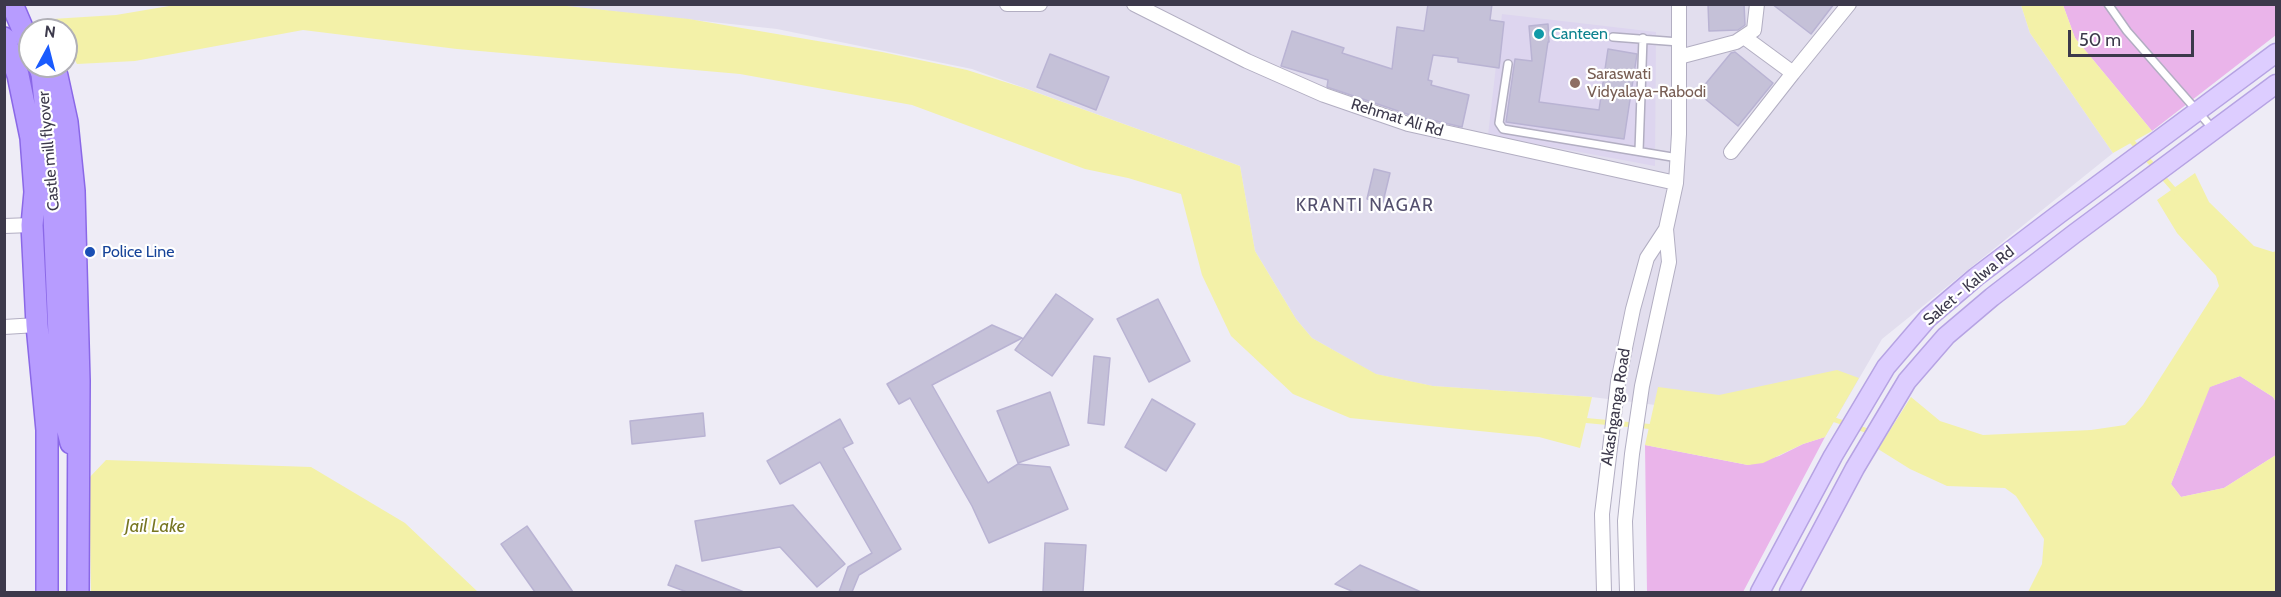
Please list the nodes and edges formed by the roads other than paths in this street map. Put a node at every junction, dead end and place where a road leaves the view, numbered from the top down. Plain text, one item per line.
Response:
1 (12, 4) edge
2 (26, 4) edge
3 (1007, 4) edge
4 (1134, 4) edge
5 (1679, 4) edge
6 (1849, 4) edge
7 (2108, 4) edge
8 (1031, 5) edge
9 (1758, 6) edge
10 (18, 18) edge
11 (32, 18) edge
12 (1613, 37) dead end
13 (1744, 37) junction
14 (4, 38) edge
15 (1642, 38) junction
16 (1679, 42) junction
17 (2277, 53) edge
18 (1679, 57) junction
19 (1508, 64) dead end
20 (1793, 73) junction
21 (42, 78) edge
22 (57, 78) edge
23 (2277, 84) edge
24 (2189, 117) junction
25 (2214, 130) junction
26 (1639, 151) junction
27 (1731, 152) dead end
28 (1678, 158) junction
29 (1676, 183) junction
30 (2059, 214) junction
31 (32, 225) junction
32 (4, 226) edge
33 (1666, 229) junction
34 (2074, 234) junction
35 (37, 325) junction
36 (4, 327) edge
37 (78, 500) junction
38 (47, 592) edge
39 (78, 592) edge
40 (1604, 592) edge
41 (1627, 592) edge
42 (1760, 592) edge
43 (1789, 592) edge

1 - 10 main road
2 - 11 main road
3 - 8 street
4 - 29 street, Rehmat Ali Rd
5 - 16 street, Akashganga Road
6 - 20 street
7 - 24 lane
9 - 13 street
12 - 15 lane
13 - 18 street
13 - 20 street
14 - 31 main road
15 - 16 lane
15 - 26 lane
16 - 18 street, Akashganga Road
17 - 24 main road
18 - 28 street, Akashganga Road
19 - 26 lane
20 - 27 street
21 - 37 main road, Castle mill flyover
22 - 37 main road
23 - 25 main road
24 - 25 lane
24 - 30 main road, Saket - Kalwa Rd
25 - 34 main road, Saket - Kalwa Rd
26 - 28 lane
28 - 29 street, Akashganga Road
29 - 33 street, Akashganga Road
30 - 34 main road
30 - 42 main road, Saket - Kalwa Rd
31 - 32 street
31 - 35 main road
33 - 40 street, Akashganga Road
33 - 41 street, Akashganga Road
34 - 43 main road, Saket - Kalwa Rd
35 - 36 street
35 - 38 main road
37 - 39 main road

